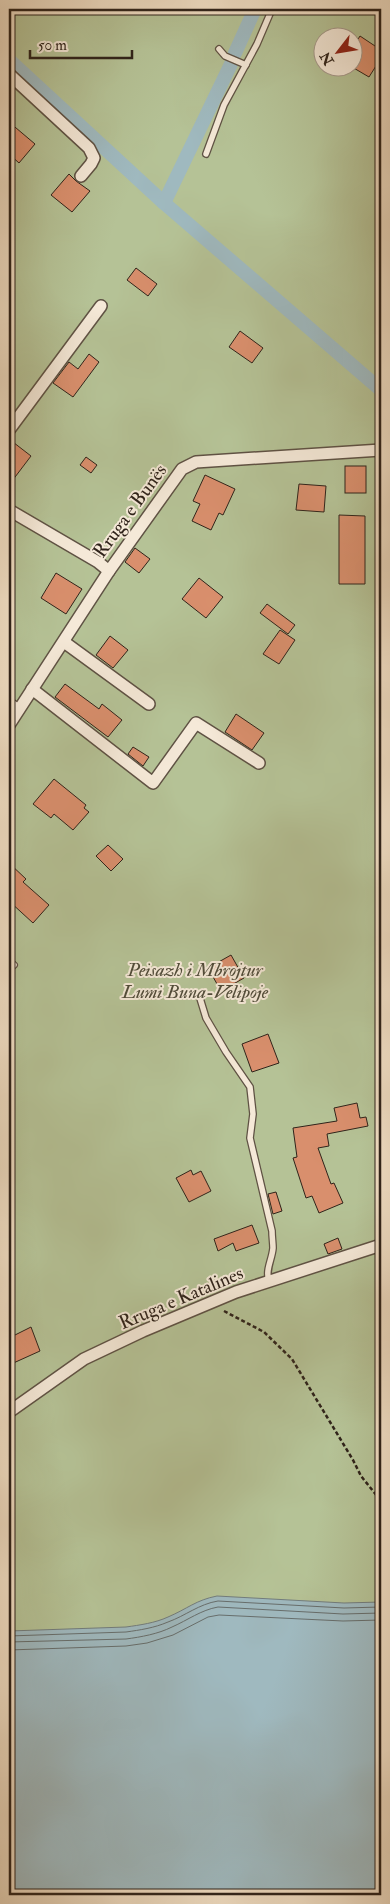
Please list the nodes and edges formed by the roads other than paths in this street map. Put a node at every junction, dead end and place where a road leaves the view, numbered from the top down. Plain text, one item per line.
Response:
1 (272, 9) edge
2 (219, 49) dead end
3 (246, 64) junction
4 (9, 74) edge
5 (206, 154) dead end
6 (81, 176) dead end
7 (101, 306) dead end
8 (9, 430) edge
9 (381, 450) edge
10 (9, 510) edge
11 (109, 571) junction
12 (64, 642) junction
13 (32, 689) junction
14 (9, 700) edge
15 (149, 704) dead end
16 (20, 708) junction
17 (9, 725) edge
18 (259, 763) dead end
19 (199, 995) dead end
20 (381, 1245) edge
21 (269, 1281) junction
22 (10, 1409) edge

1 - 3 lane
2 - 3 lane
3 - 5 lane
4 - 6 street
7 - 8 street
9 - 11 street, Rruga e Bunës
10 - 11 street
11 - 12 street, Rruga e Bunës
12 - 13 street, Rruga e Bunës
12 - 15 street
13 - 16 street, Rruga e Bunës
13 - 18 street
14 - 16 lane
16 - 17 street, Rruga e Bunës
19 - 21 lane
20 - 21 street, Rruga e Katalines
21 - 22 street, Rruga e Katalines

